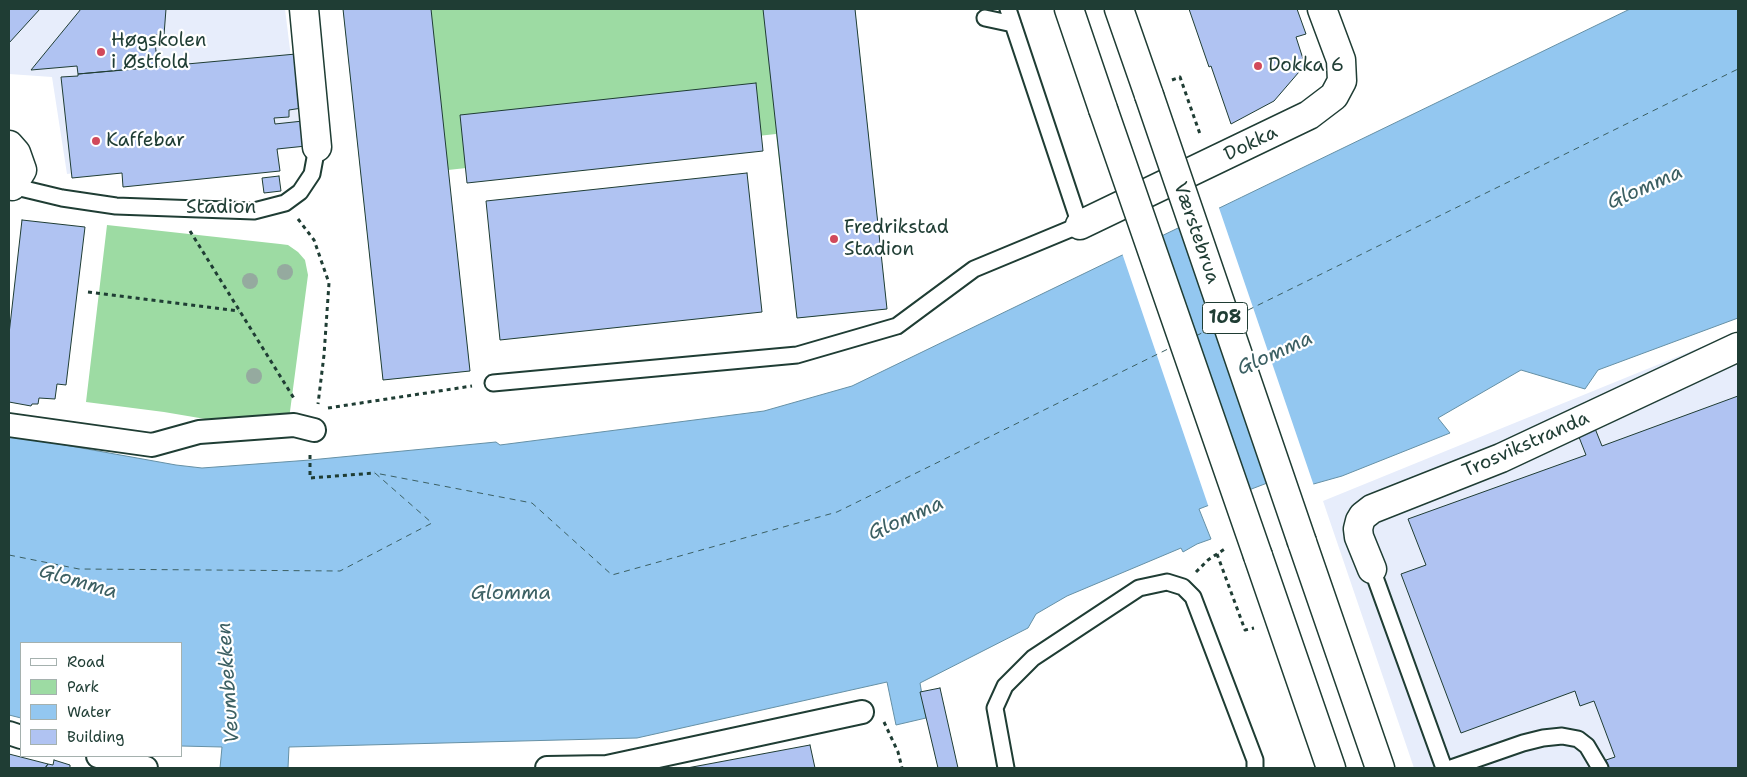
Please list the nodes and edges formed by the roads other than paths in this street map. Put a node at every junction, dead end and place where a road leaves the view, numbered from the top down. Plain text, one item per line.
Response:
1 (304, 9) edge
2 (1008, 9) edge
3 (1069, 9) edge
4 (1119, 9) edge
5 (1322, 9) edge
6 (985, 18) dead end
7 (1013, 24) junction
8 (9, 145) edge
9 (316, 147) joint
10 (10, 185) edge
11 (1080, 224) junction
12 (1738, 347) edge
13 (493, 384) road end
14 (316, 420) road end
15 (9, 425) edge
16 (1372, 569) joint
17 (862, 712) road end
18 (102, 757) edge
19 (146, 768) edge
20 (547, 768) edge
21 (1006, 768) edge
22 (1255, 768) edge
23 (1331, 768) edge
24 (1380, 768) edge
25 (1444, 768) edge
26 (1451, 768) edge
27 (1600, 768) edge

1 - 9 main road, Stadion
2 - 7 lane
3 - 23 main road, 108, bridge
4 - 24 main road, Værstebrua / 108, bridge
5 - 11 main road, Dokka
6 - 7 lane
7 - 11 lane
8 - 10 main road
9 - 10 lane, Stadion
11 - 13 lane
12 - 16 main road, Trosvikstranda
14 - 15 street
16 - 25 lane
17 - 20 street
18 - 19 street
21 - 22 lane
26 - 27 lane

